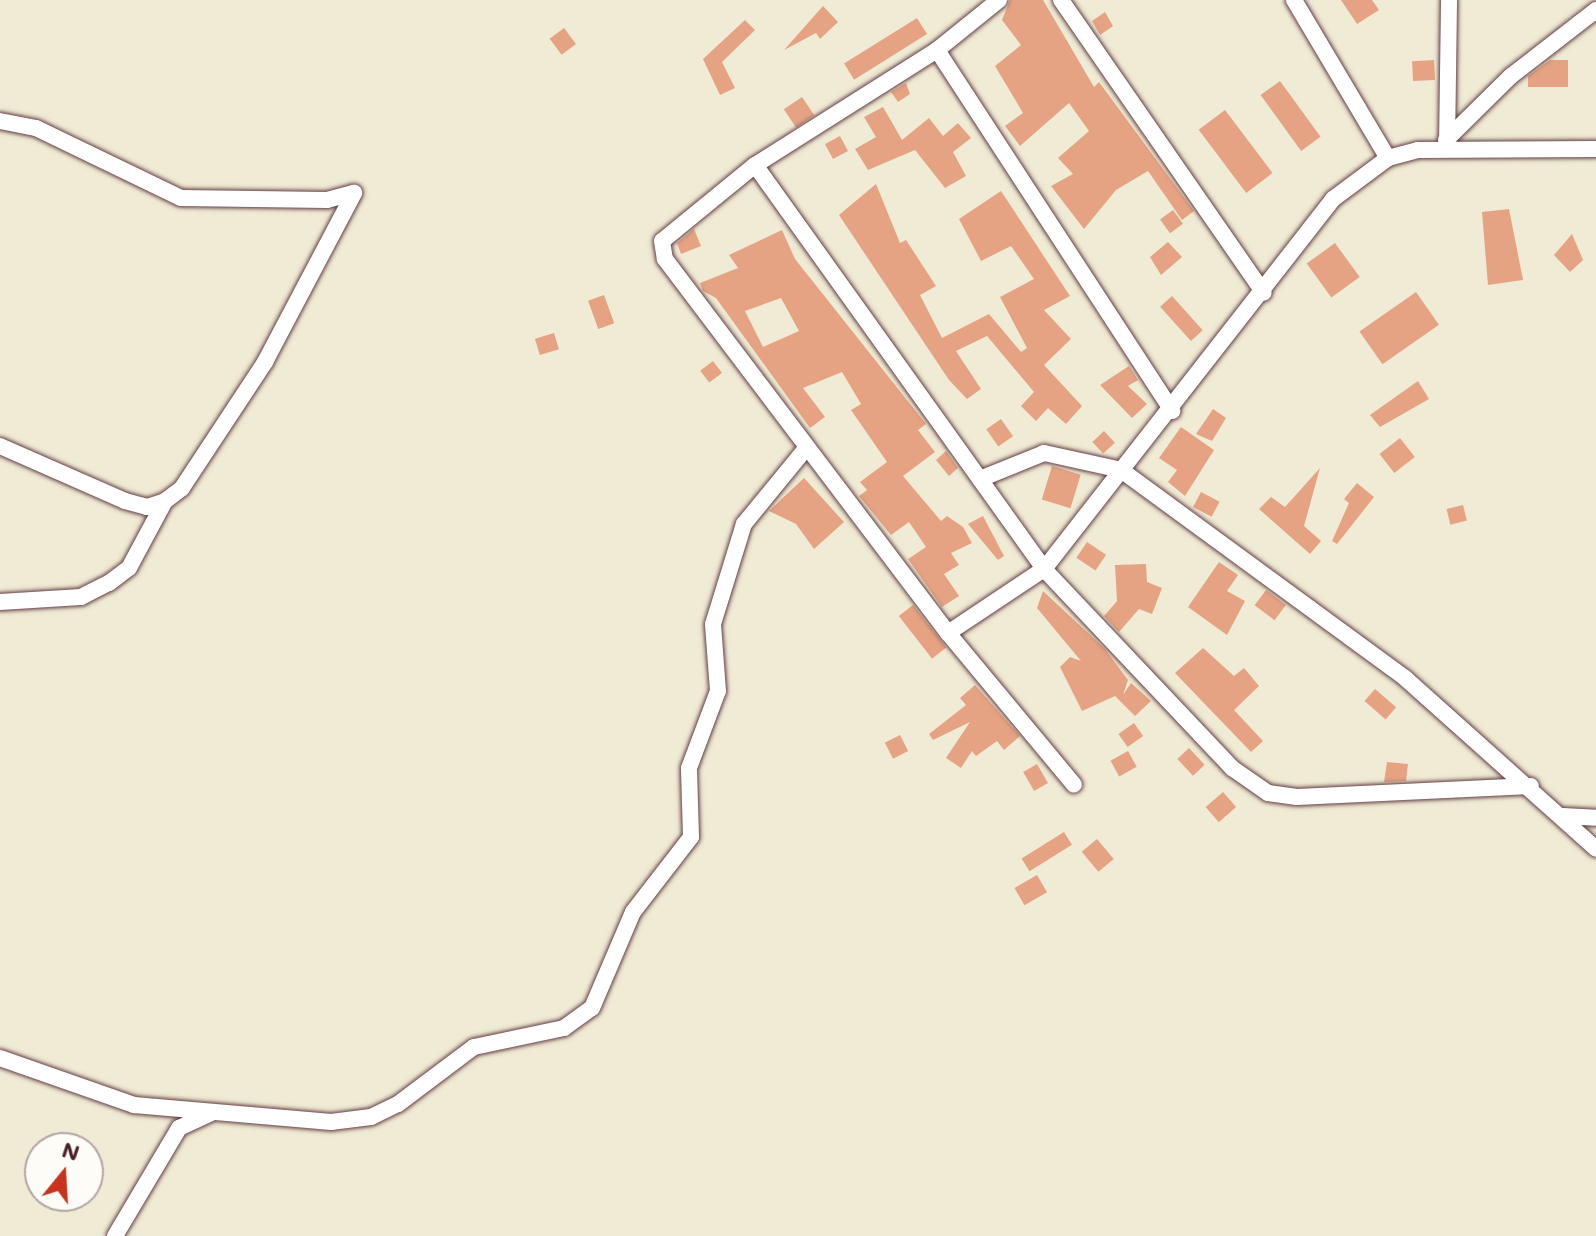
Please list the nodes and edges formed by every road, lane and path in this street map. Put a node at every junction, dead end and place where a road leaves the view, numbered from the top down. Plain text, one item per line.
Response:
1 (999, 0) edge
2 (1061, 0) edge
3 (1294, 0) edge
4 (1449, 0) edge
5 (1596, 10) edge
6 (937, 50) junction
7 (0, 121) edge
8 (1447, 145) junction
9 (1596, 149) edge
10 (1388, 158) junction
11 (755, 165) junction
12 (1264, 293) junction
13 (1172, 411) junction
14 (0, 446) edge
15 (807, 447) junction
16 (1121, 470) junction
17 (980, 479) junction
18 (165, 501) junction
19 (1044, 569) junction
20 (0, 602) edge
21 (948, 633) junction
22 (1074, 785) dead end
23 (1531, 786) junction
24 (1563, 816) junction
25 (1596, 818) edge
26 (1596, 849) edge
27 (0, 1058) edge
28 (215, 1111) junction
29 (115, 1236) edge

1 - 6 street
2 - 12 street
3 - 10 street
4 - 8 street
5 - 8 street
6 - 11 street
6 - 13 street
7 - 18 street
8 - 9 street
8 - 10 street
10 - 12 street
11 - 15 street
11 - 17 street
12 - 13 street
13 - 16 street
14 - 18 street
15 - 21 street
15 - 28 street
16 - 17 street
16 - 19 street
16 - 23 street
17 - 19 street
18 - 20 street
19 - 21 street
19 - 23 street
21 - 22 street
23 - 24 street
24 - 25 street
24 - 26 street
27 - 28 street
28 - 29 street

